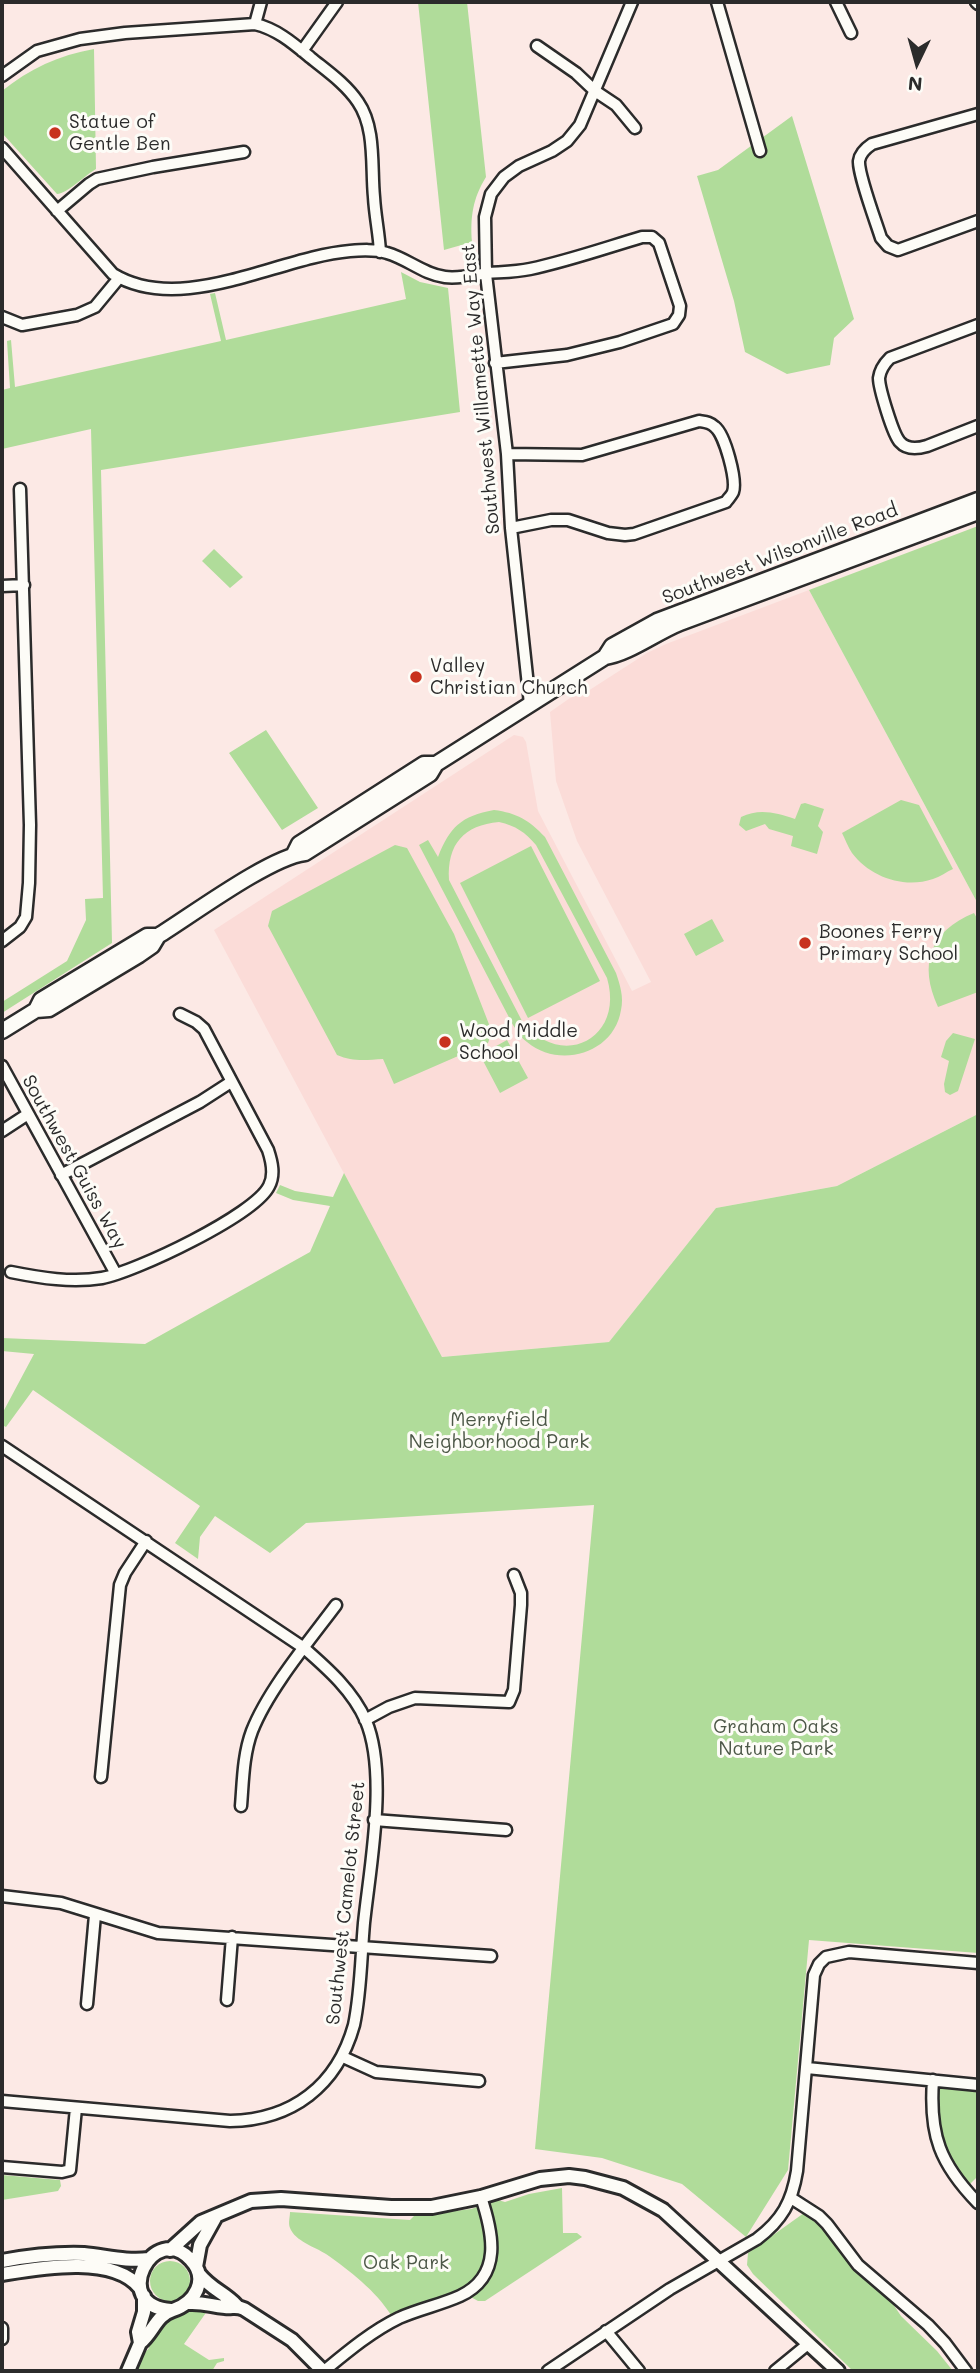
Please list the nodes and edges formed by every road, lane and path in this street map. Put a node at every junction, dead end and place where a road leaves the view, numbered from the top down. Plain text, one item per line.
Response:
1 (261, 2) edge
2 (337, 2) edge
3 (632, 2) edge
4 (717, 2) edge
5 (836, 2) edge
6 (255, 24) junction
7 (851, 33) dead end
8 (537, 46) dead end
9 (302, 51) junction
10 (2, 76) edge
11 (596, 91) junction
12 (978, 114) edge
13 (635, 128) dead end
14 (2, 148) edge
15 (760, 151) dead end
16 (244, 152) dead end
17 (57, 211) junction
18 (978, 221) edge
19 (380, 251) junction
20 (486, 274) junction
21 (119, 278) junction
22 (2, 317) edge
23 (978, 325) edge
24 (495, 363) junction
25 (978, 426) edge
26 (508, 454) junction
27 (20, 489) dead end
28 (978, 500) edge
29 (978, 512) edge
30 (511, 528) junction
31 (24, 585) junction
32 (2, 586) edge
33 (605, 657) junction
34 (530, 704) junction
35 (2, 940) edge
36 (180, 1014) dead end
37 (2, 1031) edge
38 (2, 1066) edge
39 (231, 1082) junction
40 (28, 1114) junction
41 (2, 1131) edge
42 (61, 1175) junction
43 (11, 1272) dead end
44 (116, 1274) junction
45 (2, 1446) edge
46 (146, 1541) junction
47 (514, 1575) dead end
48 (336, 1605) dead end
49 (304, 1648) junction
50 (365, 1720) junction
51 (101, 1777) dead end
52 (241, 1806) dead end
53 (374, 1819) junction
54 (506, 1830) dead end
55 (2, 1896) edge
56 (95, 1914) junction
57 (232, 1937) junction
58 (362, 1946) junction
59 (491, 1956) dead end
60 (978, 1963) edge
61 (227, 2000) dead end
62 (87, 2004) dead end
63 (343, 2057) junction
64 (807, 2068) junction
65 (933, 2080) junction
66 (479, 2081) dead end
67 (978, 2085) edge
68 (2, 2101) edge
69 (76, 2108) junction
70 (2, 2167) edge
71 (481, 2197) junction
72 (792, 2198) junction
73 (978, 2203) edge
74 (215, 2218) junction
75 (170, 2250) junction
76 (149, 2259) junction
77 (2, 2261) edge
78 (719, 2261) junction
79 (198, 2270) junction
80 (2, 2274) edge
81 (142, 2292) junction
82 (188, 2303) junction
83 (237, 2306) junction
84 (171, 2310) junction
85 (2, 2328) edge
86 (606, 2331) junction
87 (2, 2339) edge
88 (139, 2343) junction
89 (808, 2344) junction
90 (128, 2371) edge
91 (324, 2371) edge
92 (548, 2371) edge
93 (639, 2371) edge
94 (775, 2371) edge
95 (838, 2371) edge
96 (966, 2371) edge

1 - 6 street
2 - 9 street
3 - 11 street, Southwest Willamette Way East
4 - 15 street
5 - 7 street
6 - 9 street
6 - 10 street
8 - 11 street
9 - 19 street
11 - 13 street
11 - 20 street, Southwest Willamette Way East
12 - 18 street
14 - 17 street
16 - 17 street
17 - 21 street
19 - 20 street
19 - 21 street
20 - 24 street, Southwest Willamette Way East
20 - 24 street
21 - 22 street
23 - 25 street
24 - 26 street, Southwest Willamette Way East
26 - 30 street, Southwest Willamette Way East
26 - 30 street
27 - 31 street
28 - 33 main road, Southwest Wilsonville Road
29 - 33 main road, Southwest Wilsonville Road
30 - 34 street, Southwest Willamette Way East
31 - 32 street
31 - 35 street
33 - 34 main road, Southwest Wilsonville Road
34 - 37 main road, Southwest Wilsonville Road
36 - 39 street
38 - 40 street, Southwest Guiss Way
39 - 42 street
39 - 44 street
40 - 41 street
40 - 42 street, Southwest Guiss Way
42 - 44 street, Southwest Guiss Way
43 - 44 street
45 - 46 street, Southwest Camelot Street
46 - 49 street, Southwest Camelot Street
46 - 51 street
47 - 50 street
48 - 49 street
49 - 50 street, Southwest Camelot Street
49 - 52 street
50 - 53 street, Southwest Camelot Street
53 - 54 street
53 - 58 street, Southwest Camelot Street
55 - 56 street
56 - 57 street
56 - 62 street
57 - 58 street
57 - 61 street
58 - 59 street
58 - 63 street, Southwest Camelot Street
60 - 64 street
63 - 66 street
63 - 69 street, Southwest Camelot Street
64 - 65 street
64 - 72 street
65 - 67 street
65 - 73 street
68 - 69 street, Southwest Camelot Street
69 - 70 street
71 - 74 street
71 - 78 street
71 - 91 street
72 - 78 street
72 - 96 street
74 - 75 street
74 - 79 street
75 - 76 street
75 - 79 street
76 - 77 street
76 - 81 street
78 - 86 street
78 - 89 street
79 - 82 street
79 - 83 street
80 - 81 street
81 - 84 street
81 - 88 street
82 - 83 street
82 - 84 street
83 - 91 street
84 - 88 street
85 - 87 street
86 - 92 street
86 - 93 street
88 - 90 street
89 - 94 street
89 - 95 street

